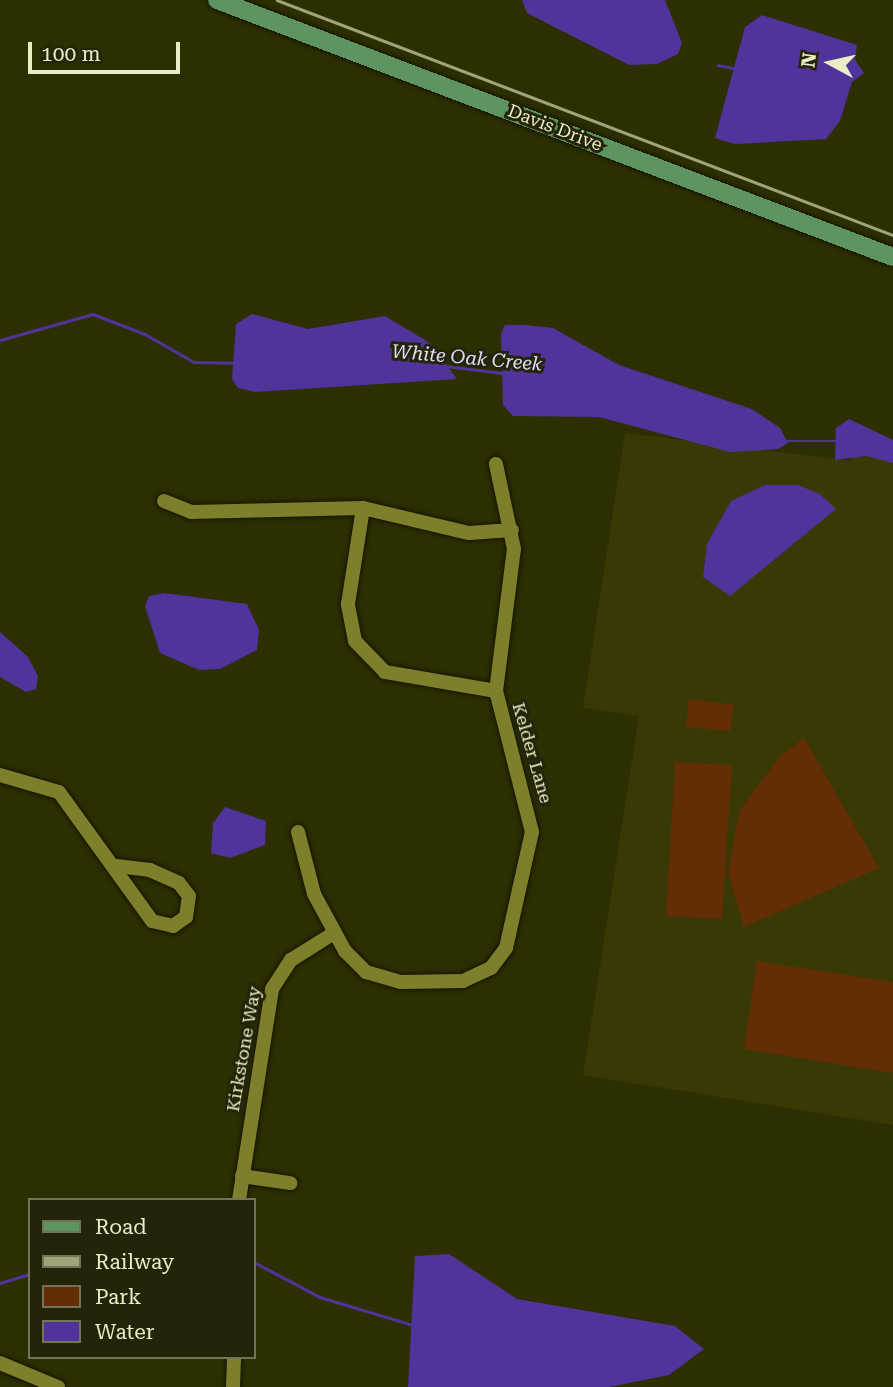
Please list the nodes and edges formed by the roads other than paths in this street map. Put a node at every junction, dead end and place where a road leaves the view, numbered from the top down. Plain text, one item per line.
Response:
1 (217, 0) edge
2 (893, 257) edge
3 (496, 464) dead end
4 (164, 501) dead end
5 (363, 508) junction
6 (512, 530) junction
7 (496, 691) junction
8 (0, 775) edge
9 (298, 832) dead end
10 (116, 866) junction
11 (334, 933) junction
12 (242, 1177) junction
13 (290, 1183) dead end
14 (239, 1198) edge
15 (234, 1359) edge
16 (0, 1363) edge
17 (58, 1387) edge
18 (233, 1387) edge

1 - 2 main road, Davis Drive
3 - 6 street, Kelder Lane
4 - 5 street
5 - 6 street
5 - 7 street
6 - 7 street, Kelder Lane
7 - 11 street, Kelder Lane
8 - 10 street
9 - 11 street, Kelder Lane
10 - 10 street
11 - 12 street, Kirkstone Way
12 - 13 street
12 - 14 street, Kirkstone Way
15 - 18 street
16 - 17 street

